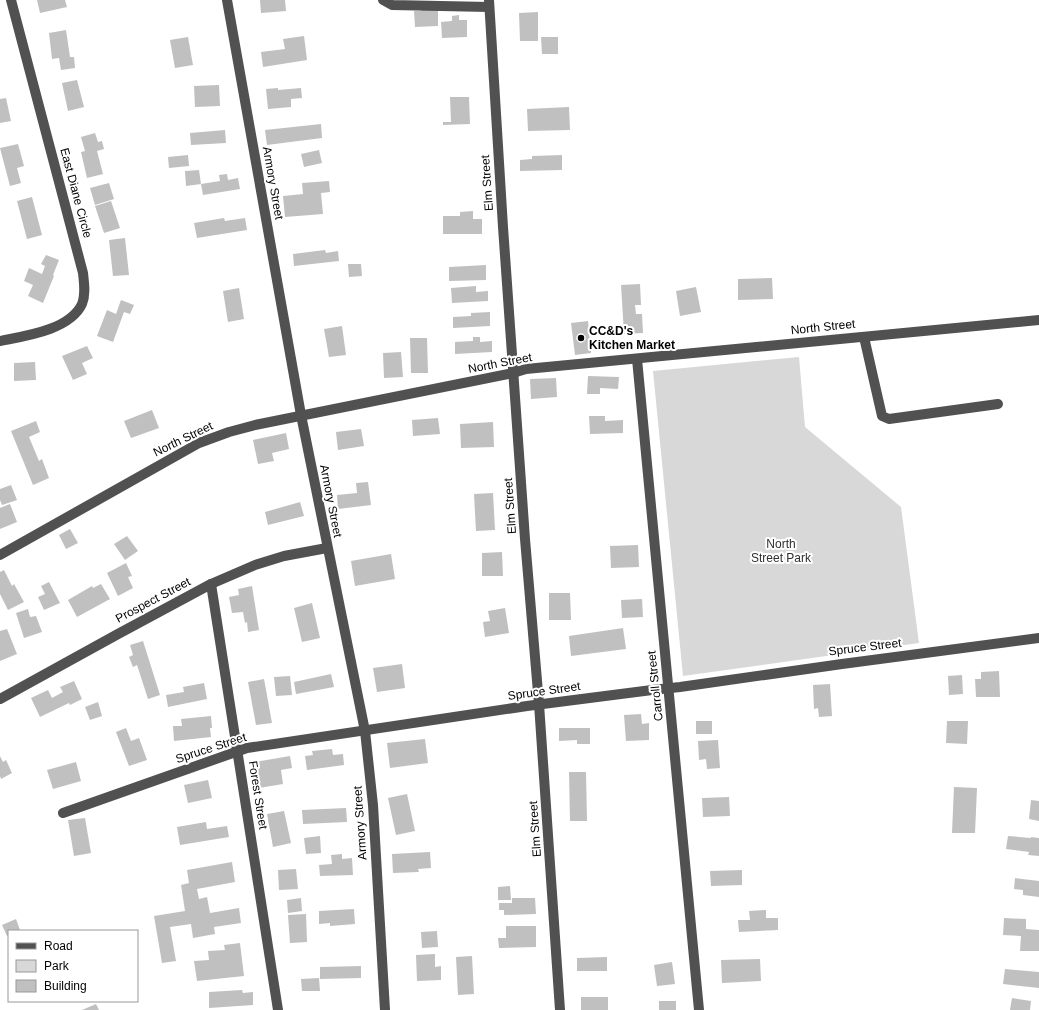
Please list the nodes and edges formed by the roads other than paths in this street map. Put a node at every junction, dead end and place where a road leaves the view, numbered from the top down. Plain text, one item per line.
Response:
1 (11, 0) edge
2 (227, 0) edge
3 (383, 0) edge
4 (489, 3) edge
5 (1039, 320) edge
6 (864, 336) junction
7 (0, 341) edge
8 (637, 359) junction
9 (513, 373) junction
10 (998, 404) dead end
11 (302, 415) junction
12 (327, 548) junction
13 (0, 555) edge
14 (211, 584) junction
15 (1039, 638) edge
16 (668, 688) junction
17 (0, 699) edge
18 (539, 704) junction
19 (365, 731) junction
20 (238, 752) junction
21 (63, 813) dead end
22 (278, 1010) edge
23 (385, 1010) edge
24 (560, 1010) edge
25 (699, 1010) edge

1 - 7 street, East Diane Circle
2 - 11 street, Armory Street
3 - 4 street
4 - 9 street, Elm Street
5 - 6 street, North Street
6 - 8 street, North Street
6 - 10 street
8 - 9 street, North Street
8 - 16 street, Carroll Street
9 - 11 street, North Street
9 - 18 street, Elm Street
11 - 12 street, Armory Street
11 - 13 street, North Street
12 - 14 street, Prospect Street
12 - 19 street, Armory Street
14 - 17 street, Prospect Street
14 - 20 street, Forest Street
15 - 16 street, Spruce Street
16 - 18 street, Spruce Street
16 - 25 street, Carroll Street
18 - 19 street, Spruce Street
18 - 24 street, Elm Street
19 - 20 street, Spruce Street
19 - 23 street, Armory Street
20 - 21 street, Spruce Street
20 - 22 street, Forest Street

